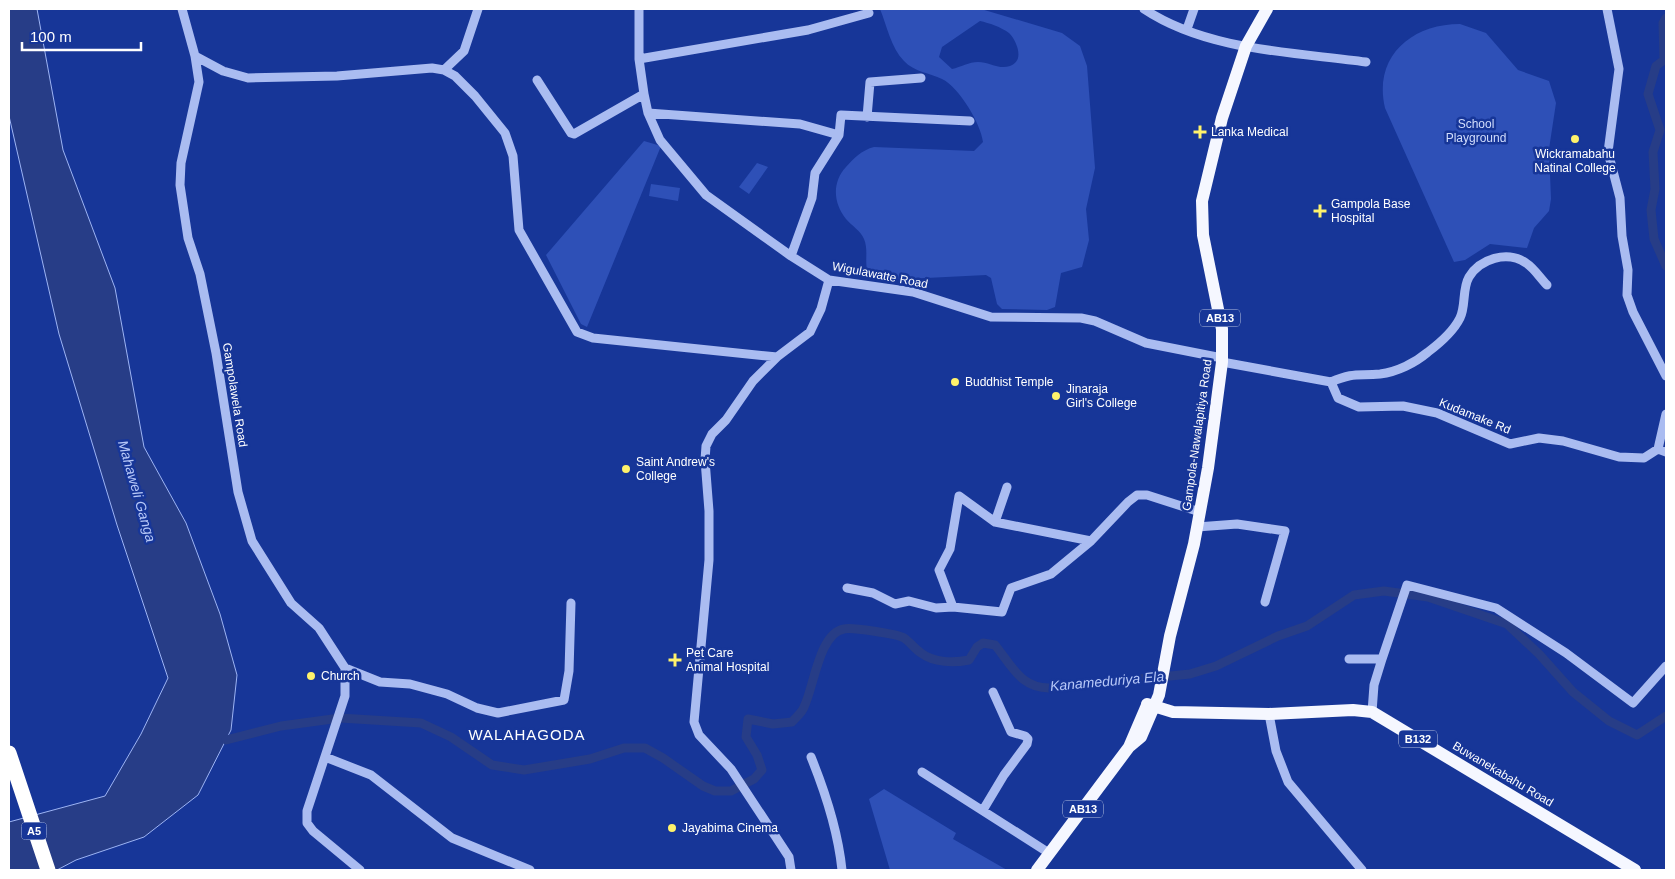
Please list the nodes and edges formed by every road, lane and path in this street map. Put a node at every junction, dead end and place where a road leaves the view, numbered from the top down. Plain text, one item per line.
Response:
1 (182, 9) edge
2 (478, 9) edge
3 (639, 9) edge
4 (1144, 9) edge
5 (1194, 9) edge
6 (1607, 9) edge
7 (1265, 10) edge
8 (869, 13) dead end
9 (1187, 29) junction
10 (1246, 46) junction
11 (195, 56) junction
12 (639, 59) junction
13 (1366, 62) dead end
14 (444, 70) junction
15 (921, 78) dead end
16 (537, 80) dead end
17 (644, 94) junction
18 (648, 113) junction
19 (867, 117) junction
20 (970, 121) dead end
21 (839, 135) junction
22 (791, 256) junction
23 (829, 280) junction
24 (1547, 285) dead end
25 (776, 358) junction
26 (1222, 360) junction
27 (1666, 376) edge
28 (1332, 382) junction
29 (1666, 414) edge
30 (1662, 450) edge
31 (1007, 487) dead end
32 (1200, 512) junction
33 (995, 522) junction
34 (1197, 527) junction
35 (1091, 541) junction
36 (847, 588) dead end
37 (1265, 602) dead end
38 (571, 604) dead end
39 (953, 607) junction
40 (1349, 659) dead end
41 (1382, 659) junction
42 (1666, 666) edge
43 (346, 668) junction
44 (993, 692) dead end
45 (1151, 704) junction
46 (1372, 712) junction
47 (1269, 714) junction
48 (9, 753) edge
49 (326, 757) junction
50 (811, 757) dead end
51 (922, 772) dead end
52 (983, 810) junction
53 (1050, 853) junction
54 (48, 870) edge
55 (360, 870) edge
56 (530, 870) edge
57 (791, 870) edge
58 (842, 870) edge
59 (1037, 870) edge
60 (1362, 870) edge
61 (1635, 870) edge

1 - 11 street, Gampolawela Road
2 - 14 street
3 - 12 street, Wigulawatte Road
4 - 9 street
5 - 9 street
6 - 27 street
7 - 10 main road, Gampola-Nawalapitiya Road / AB13
8 - 12 street
9 - 10 street
10 - 13 street
10 - 26 main road, Gampola-Nawalapitiya Road / AB13
11 - 14 street
11 - 43 street, Gampolawela Road
12 - 17 street, Wigulawatte Road
14 - 25 street
15 - 19 street
16 - 17 street
17 - 18 street, Wigulawatte Road
18 - 21 street
18 - 22 street, Wigulawatte Road
19 - 20 street
19 - 21 street
21 - 22 street
22 - 23 street, Wigulawatte Road
23 - 25 street
23 - 26 street, Wigulawatte Road
24 - 28 street
25 - 57 street
26 - 28 street
26 - 32 main road, Gampola-Nawalapitiya Road / AB13
28 - 30 street, Kudamake Rd
29 - 30 street
31 - 33 street
32 - 34 main road, Gampola-Nawalapitiya Road / AB13
32 - 35 street
33 - 35 street
33 - 39 street
34 - 37 street
34 - 45 main road, Gampola-Nawalapitiya Road / AB13
35 - 39 street
36 - 39 street
38 - 43 street
40 - 41 street
41 - 42 street
41 - 46 street
43 - 49 street
44 - 52 street
45 - 47 main road, Buwanekabahu Road / B132
45 - 53 main road, AB13
46 - 47 main road, Buwanekabahu Road / B132
46 - 61 main road, Buwanekabahu Road / B132
47 - 60 street
48 - 54 highway, A5
49 - 55 street
49 - 56 street
50 - 58 street
51 - 52 street
52 - 53 street
53 - 59 main road, AB13

